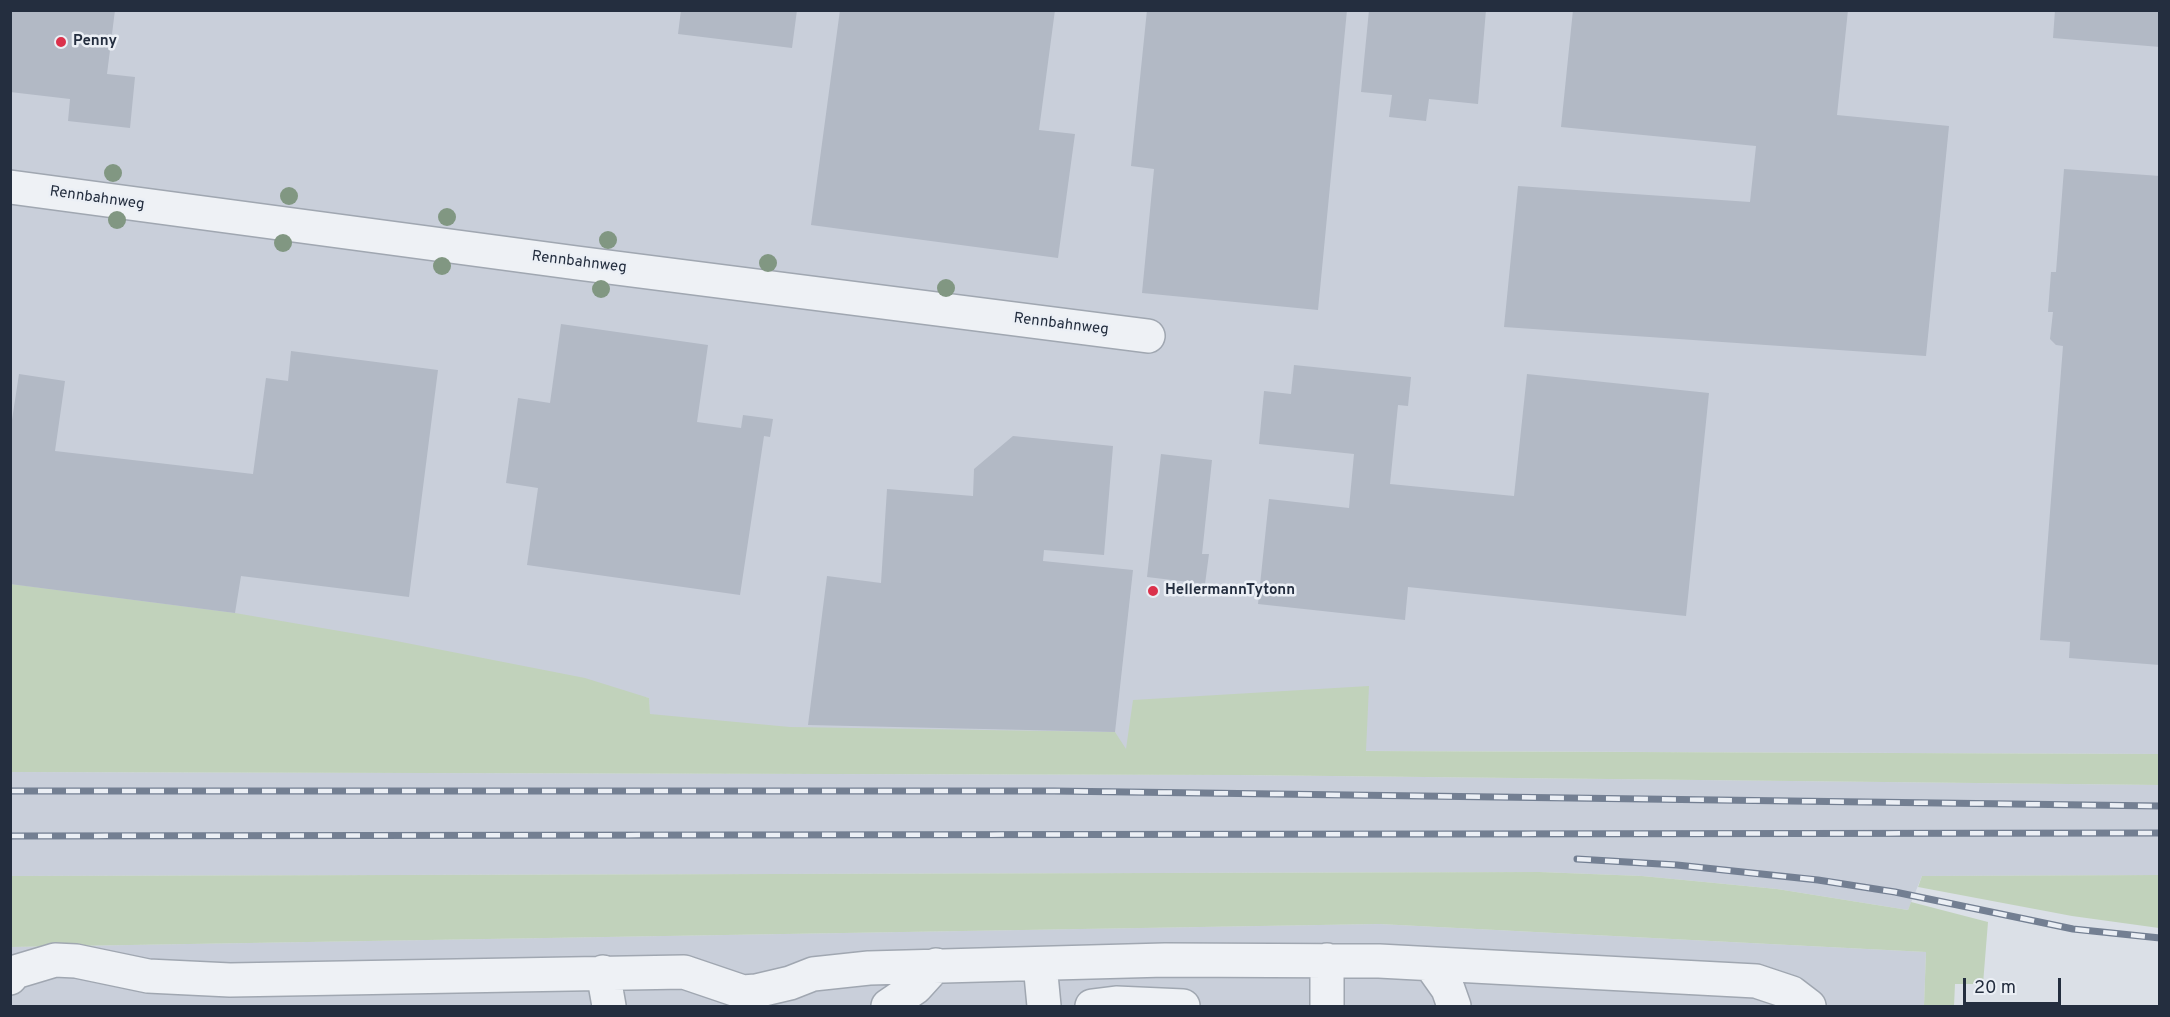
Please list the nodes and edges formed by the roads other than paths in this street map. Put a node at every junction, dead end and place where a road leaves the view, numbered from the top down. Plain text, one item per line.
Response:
1 (10, 187) edge
2 (1148, 336) dead end
3 (1327, 960) junction
4 (1040, 964) junction
5 (936, 965) junction
6 (1431, 965) junction
7 (603, 972) junction
8 (12, 973) edge
9 (198, 992) edge
10 (347, 992) edge
11 (609, 1006) edge
12 (888, 1006) edge
13 (1044, 1006) edge
14 (1092, 1006) edge
15 (1183, 1006) edge
16 (1327, 1006) edge
17 (1454, 1006) edge
18 (1809, 1006) edge

1 - 2 street, Rennbahnweg
3 - 4 street
3 - 6 street
3 - 16 street
4 - 5 street
4 - 13 street
5 - 7 street
5 - 12 street
6 - 17 street
6 - 18 street
7 - 10 street
7 - 11 street
8 - 9 street
9 - 10 street
14 - 15 street

